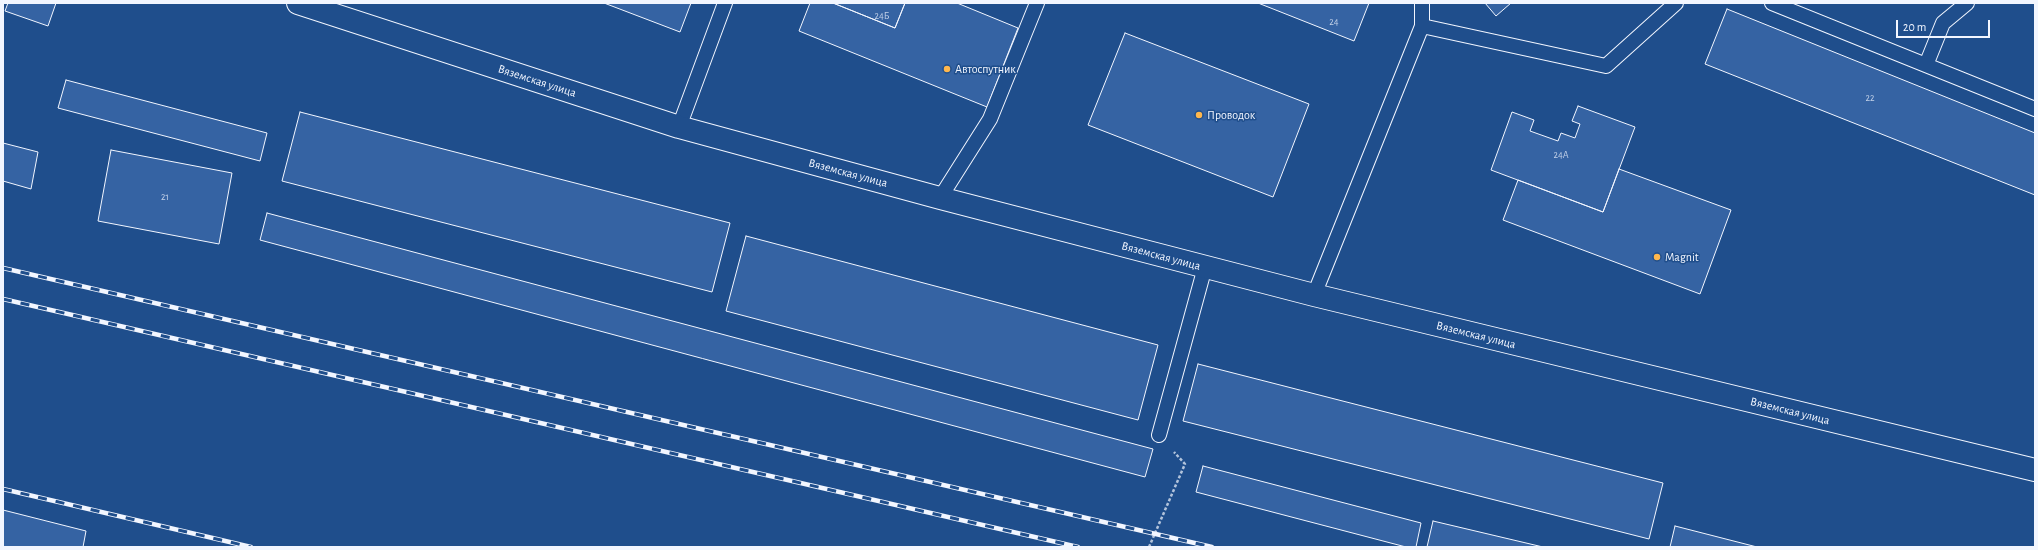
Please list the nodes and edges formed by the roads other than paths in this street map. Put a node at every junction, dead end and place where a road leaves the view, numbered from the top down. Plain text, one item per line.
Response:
1 (298, 3) edge
2 (725, 3) edge
3 (1037, 3) edge
4 (1422, 3) edge
5 (1676, 3) edge
6 (1772, 3) edge
7 (1967, 3) edge
8 (1422, 26) junction
9 (1926, 65) junction
10 (2035, 109) edge
11 (679, 127) junction
12 (940, 198) junction
13 (1205, 267) junction
14 (1314, 295) junction
15 (1159, 435) road end
16 (2035, 470) edge

1 - 11 street, Вяземская улица
2 - 11 lane
3 - 12 lane
4 - 8 lane
5 - 8 lane
6 - 9 lane
7 - 9 lane
8 - 14 lane
9 - 10 lane
11 - 12 street, Вяземская улица
12 - 13 street, Вяземская улица
13 - 14 street, Вяземская улица
13 - 15 lane
14 - 16 street, Вяземская улица

